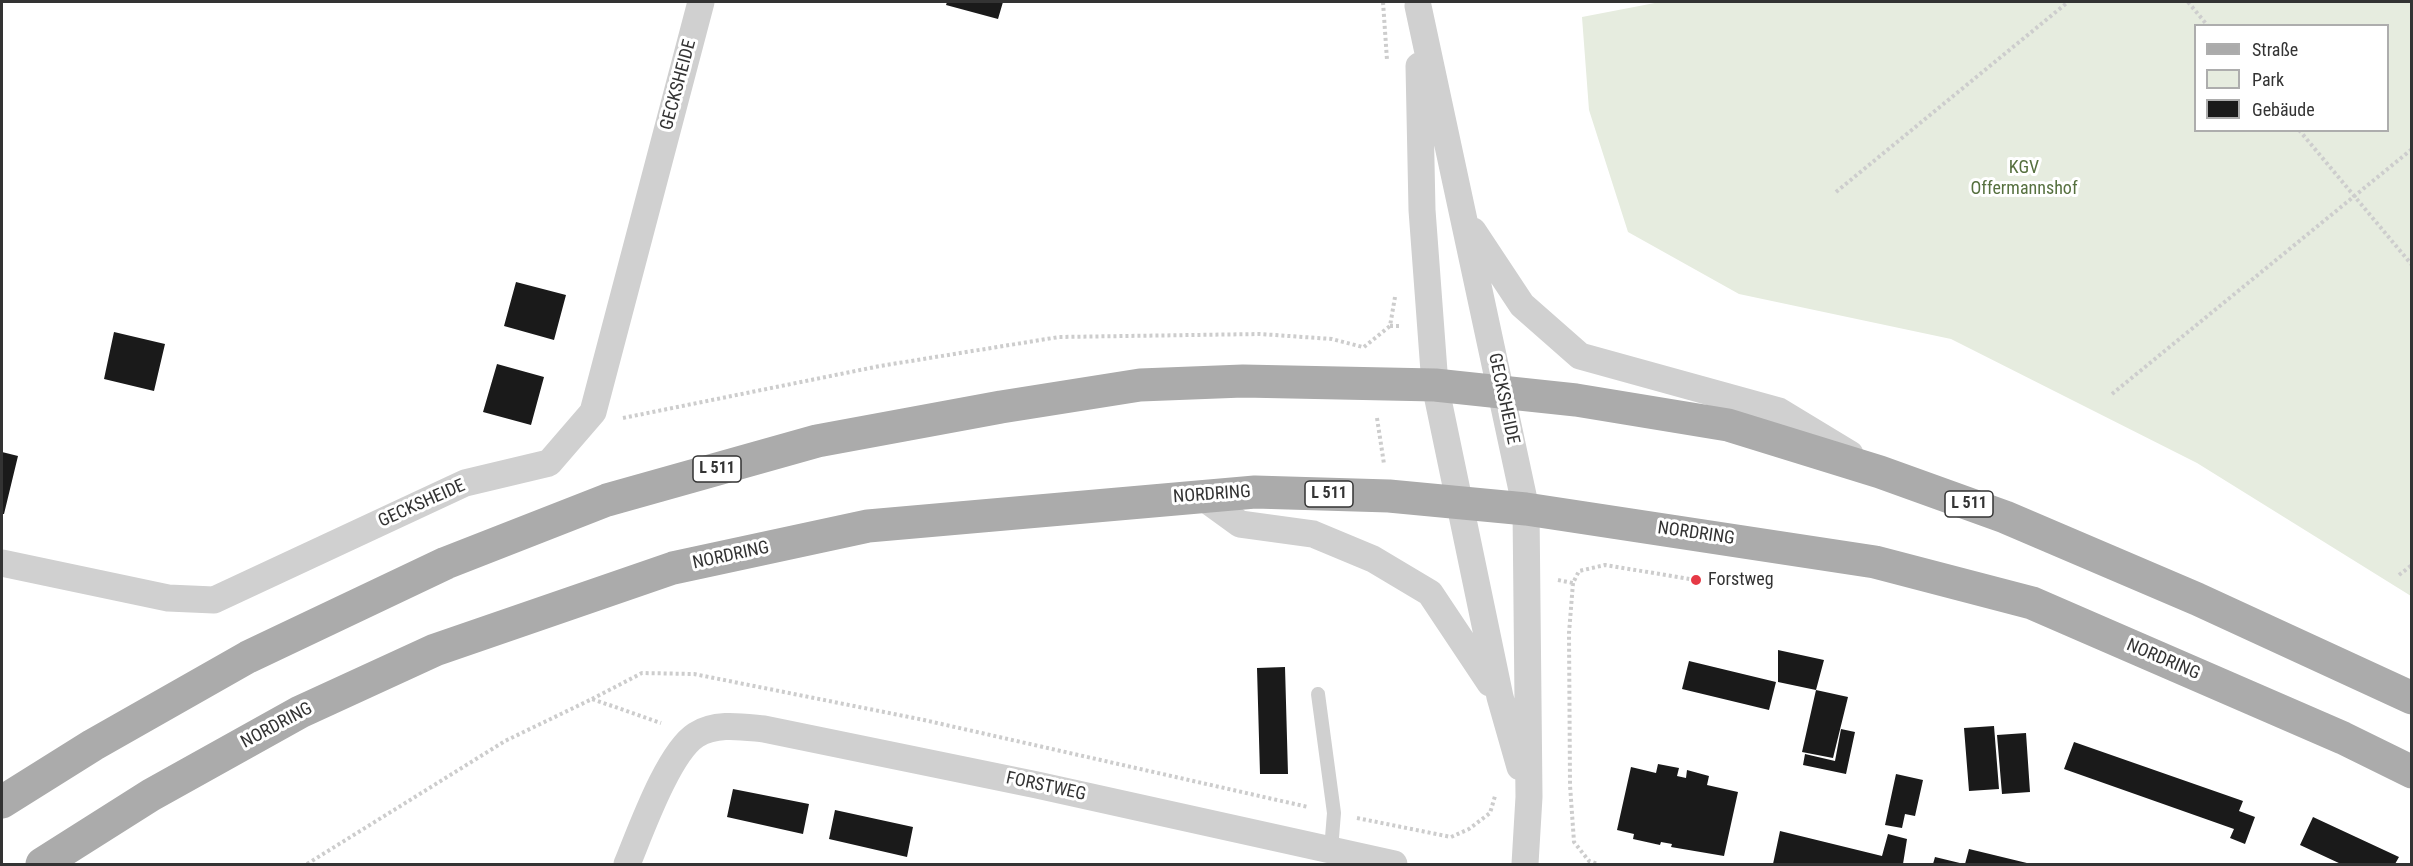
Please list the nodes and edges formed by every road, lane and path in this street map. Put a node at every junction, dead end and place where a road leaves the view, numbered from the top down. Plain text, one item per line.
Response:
1 (701, 2) edge
2 (2068, 2) edge
3 (2188, 2) edge
4 (1418, 4) edge
5 (2206, 24) edge
6 (2301, 132) edge
7 (2412, 149) edge
8 (1836, 192) dead end
9 (2355, 195) junction
10 (1465, 218) junction
11 (2412, 265) edge
12 (1372, 382) junction
13 (1435, 385) junction
14 (1501, 392) junction
15 (2112, 394) dead end
16 (583, 423) junction
17 (1880, 472) junction
18 (1200, 495) junction
19 (1389, 496) junction
20 (1458, 504) junction
21 (1527, 509) junction
22 (2, 563) edge
23 (2412, 565) edge
24 (2399, 575) dead end
25 (1573, 583) dead end
26 (1318, 694) dead end
27 (1500, 696) junction
28 (2412, 698) edge
29 (592, 699) junction
30 (696, 735) junction
31 (2412, 772) edge
32 (1498, 785) dead end
33 (1528, 797) junction
34 (2, 802) edge
35 (1334, 813) junction
36 (1331, 850) junction
37 (42, 864) edge
38 (307, 864) edge
39 (627, 864) edge
40 (1394, 864) edge
41 (1525, 864) edge
42 (1598, 864) edge

1 - 16 street, GECKSHEIDE
2 - 8 path
3 - 5 path
4 - 10 street, GECKSHEIDE
4 - 13 street, GECKSHEIDE
6 - 9 path
7 - 9 path
9 - 11 path
9 - 15 path
10 - 14 street, GECKSHEIDE
10 - 17 street
12 - 13 main road, L 511
12 - 16 path
12 - 19 path
12 - 34 main road, L 511
13 - 14 main road, L 511
13 - 20 street, GECKSHEIDE
14 - 17 main road, L 511
14 - 21 street, GECKSHEIDE
16 - 22 street, GECKSHEIDE
17 - 28 main road, L 511
18 - 19 main road, NORDRING / L 511
18 - 27 street
18 - 37 main road, NORDRING / L 511
19 - 20 main road, NORDRING / L 511
20 - 21 main road, NORDRING / L 511
20 - 27 street, GECKSHEIDE
21 - 31 main road, NORDRING / L 511
21 - 33 street, GECKSHEIDE
23 - 24 path
25 - 42 path
26 - 35 lane
27 - 33 street, GECKSHEIDE
29 - 30 path
29 - 35 path
29 - 38 path
30 - 36 street, FORSTWEG
30 - 39 street
32 - 35 path
33 - 41 street, GECKSHEIDE
35 - 36 lane
36 - 40 street, FORSTWEG

